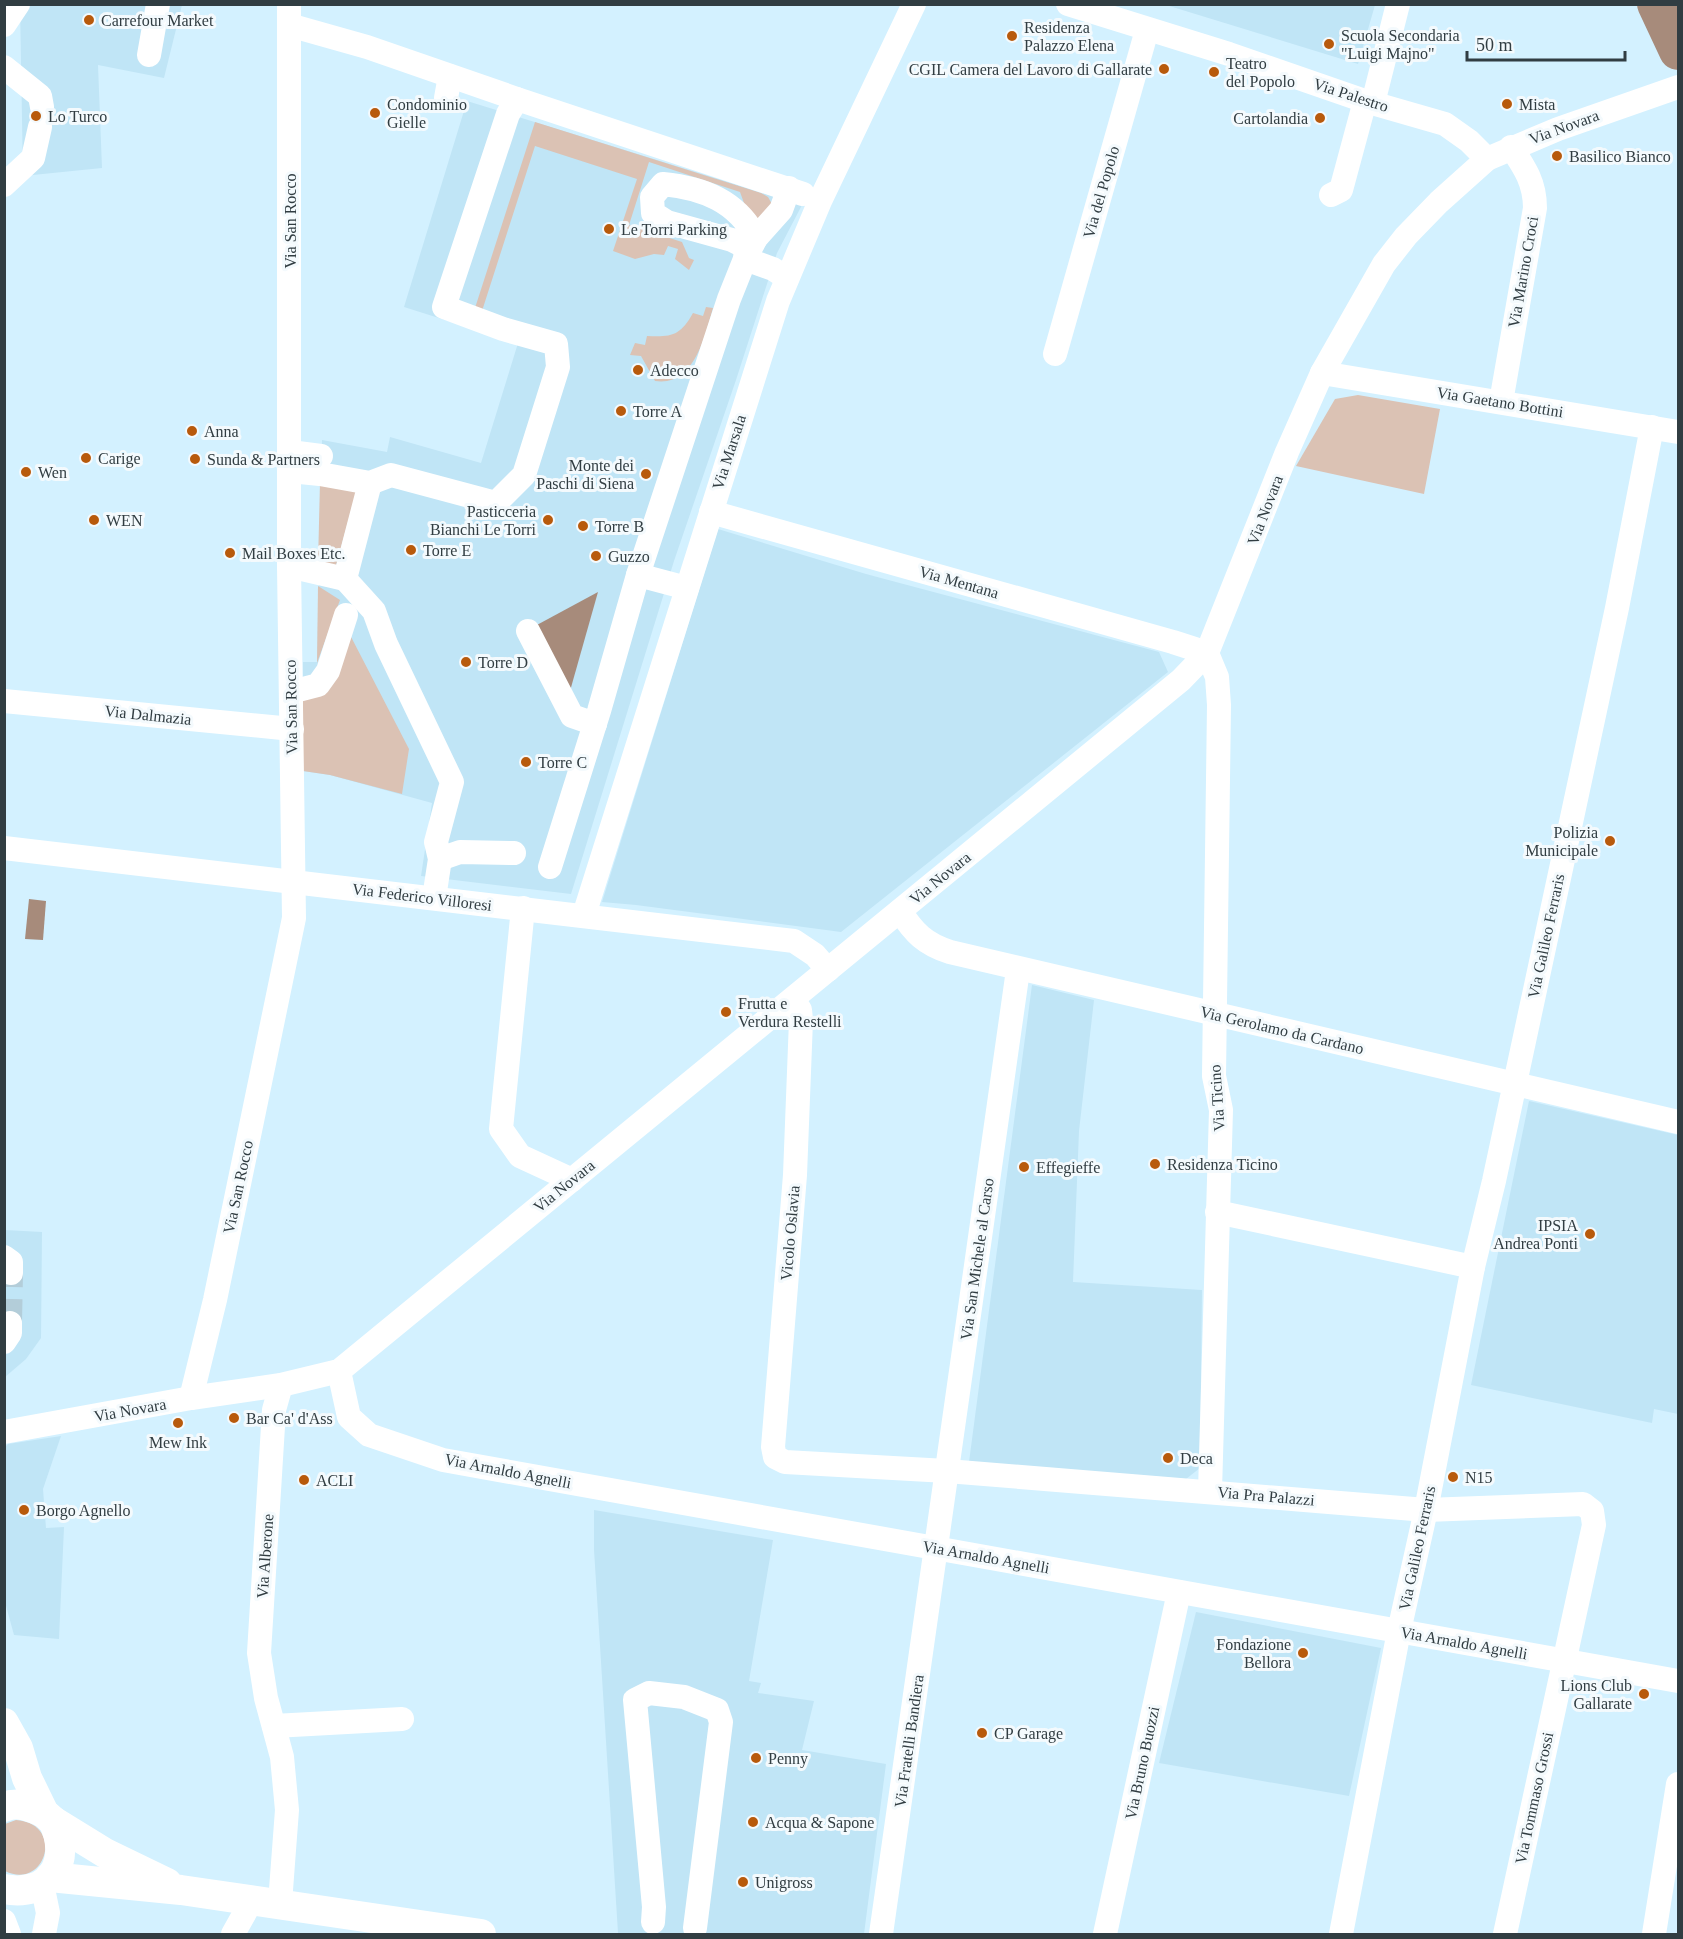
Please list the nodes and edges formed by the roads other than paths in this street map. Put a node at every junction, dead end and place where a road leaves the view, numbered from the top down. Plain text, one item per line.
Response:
1 (18, 4) edge
2 (158, 4) edge
3 (914, 4) edge
4 (1068, 4) edge
5 (1398, 4) edge
6 (289, 15) edge
7 (4, 25) edge
8 (1147, 30) junction
9 (149, 54) dead end
10 (4, 67) edge
11 (1673, 88) edge
12 (517, 99) junction
13 (1369, 102) junction
14 (1511, 147) junction
15 (1487, 159) junction
16 (4, 184) edge
17 (789, 188) junction
18 (1331, 195) dead end
19 (820, 201) junction
20 (749, 250) junction
21 (787, 278) junction
22 (1055, 354) dead end
23 (1322, 373) junction
24 (1501, 402) junction
25 (1652, 427) junction
26 (1678, 432) edge
27 (321, 456) dead end
28 (290, 461) junction
29 (370, 483) junction
30 (711, 512) junction
31 (289, 566) junction
32 (638, 575) junction
33 (345, 579) junction
34 (687, 588) junction
35 (346, 615) dead end
36 (528, 631) dead end
37 (1207, 653) junction
38 (1181, 680) junction
39 (291, 692) junction
40 (4, 701) edge
41 (1219, 705) junction
42 (595, 724) junction
43 (292, 729) junction
44 (4, 848) edge
45 (514, 853) dead end
46 (440, 858) junction
47 (550, 867) dead end
48 (294, 882) junction
49 (434, 898) junction
50 (523, 908) junction
51 (900, 911) junction
52 (584, 915) junction
53 (1018, 969) junction
54 (828, 970) junction
55 (793, 999) junction
56 (1215, 1014) junction
57 (1514, 1084) junction
58 (1678, 1122) edge
59 (572, 1180) junction
60 (1217, 1212) junction
61 (1473, 1267) junction
62 (339, 1371) junction
63 (281, 1385) junction
64 (191, 1398) junction
65 (4, 1432) edge
66 (785, 1462) joint
67 (947, 1471) junction
68 (1210, 1491) junction
69 (1426, 1510) junction
70 (936, 1548) junction
71 (1179, 1592) junction
72 (1399, 1631) junction
73 (1564, 1661) junction
74 (1678, 1681) edge
75 (402, 1719) dead end
76 (4, 1723) edge
77 (274, 1726) junction
78 (1678, 1784) edge
79 (4, 1807) edge
80 (49, 1817) junction
81 (46, 1881) junction
82 (4, 1889) edge
83 (181, 1890) junction
84 (266, 1902) junction
85 (4, 1921) edge
86 (653, 1922) dead end
87 (695, 1928) dead end
88 (9, 1935) edge
89 (44, 1935) edge
90 (233, 1935) edge
91 (481, 1935) edge
92 (881, 1935) edge
93 (1105, 1935) edge
94 (1341, 1935) edge
95 (1505, 1935) edge
96 (1654, 1935) edge

1 - 7 street
2 - 9 street
3 - 19 street, Via Marsala
4 - 8 street, Via Palestro
5 - 13 street
6 - 12 street
6 - 28 street, Via San Rocco
8 - 13 street, Via Palestro
8 - 22 street, Via del Popolo
10 - 16 street
11 - 14 street, Via Novara
12 - 17 street
12 - 29 street
13 - 15 street, Via Palestro
13 - 18 street
14 - 15 street, Via Novara
14 - 24 street, Via Marino Croci
15 - 23 street, Via Novara
17 - 19 street
17 - 20 street
19 - 21 street, Via Marsala
20 - 21 street
20 - 32 street
21 - 30 street, Via Marsala
23 - 24 street, Via Gaetano Bottini
23 - 37 street, Via Novara
24 - 25 street, Via Gaetano Bottini
25 - 26 street, Via Gaetano Bottini
25 - 57 street, Via Galileo Ferraris
27 - 28 street
28 - 29 street
28 - 31 street, Via San Rocco
29 - 33 street
30 - 34 street, Via Marsala
30 - 37 street, Via Mentana
31 - 33 street
31 - 39 street, Via San Rocco
32 - 34 street
32 - 42 street
33 - 46 street
34 - 52 street, Via Marsala
35 - 39 street
36 - 42 street
37 - 38 street, Via Novara
37 - 41 street, Via Ticino
38 - 41 street
38 - 51 street, Via Novara
39 - 43 street, Via San Rocco
40 - 43 street, Via Dalmazia
41 - 56 street, Via Ticino
42 - 47 street
43 - 48 street, Via San Rocco
44 - 48 street, Via Federico Villoresi
45 - 46 street
46 - 49 street
48 - 49 street, Via Federico Villoresi
48 - 64 street, Via San Rocco
49 - 50 street, Via Federico Villoresi
50 - 52 street, Via Federico Villoresi
50 - 59 street
51 - 53 street, Via Gerolamo da Cardano
51 - 54 street, Via Novara
52 - 54 street, Via Federico Villoresi
53 - 56 street, Via Gerolamo da Cardano
53 - 67 street, Via San Michele al Carso
54 - 55 street, Via Novara
55 - 59 street, Via Novara
55 - 66 street, Vicolo Oslavia
56 - 57 street, Via Gerolamo da Cardano
56 - 60 street, Via Ticino
57 - 58 street, Via Gerolamo da Cardano
57 - 61 street, Via Galileo Ferraris
59 - 62 street, Via Novara
60 - 61 street
60 - 68 street, Via Ticino
61 - 69 street, Via Galileo Ferraris
62 - 63 street, Via Novara
62 - 70 street, Via Arnaldo Agnelli
63 - 64 street, Via Novara
63 - 77 street, Via Alberone
64 - 65 street, Via Novara
66 - 67 street, Via Pra Palazzi
67 - 68 street, Via Pra Palazzi
67 - 70 street, Via San Michele al Carso
68 - 69 street, Via Pra Palazzi
69 - 72 street, Via Galileo Ferraris
69 - 73 street, Via Pra Palazzi
70 - 71 street, Via Arnaldo Agnelli
70 - 92 street, Via Fratelli Bandiera
71 - 72 street, Via Arnaldo Agnelli
71 - 93 street, Via Bruno Buozzi
72 - 73 street, Via Arnaldo Agnelli
72 - 94 street, Via Galileo Ferraris
73 - 74 street, Via Arnaldo Agnelli
73 - 95 street, Via Tommaso Grossi
75 - 77 street
76 - 80 main road
77 - 84 street, Via Alberone
78 - 96 street
79 - 80 main road
80 - 81 main road
80 - 83 main road
81 - 82 main road
81 - 83 main road
81 - 89 street
83 - 84 main road
84 - 90 street
84 - 91 main road
85 - 88 street
86 - 87 street

